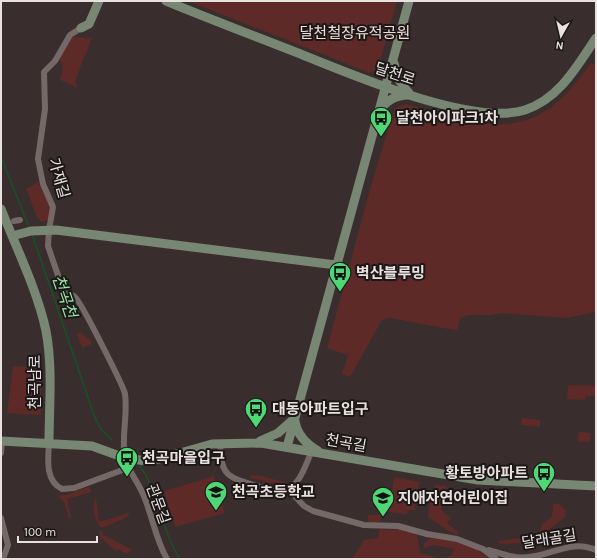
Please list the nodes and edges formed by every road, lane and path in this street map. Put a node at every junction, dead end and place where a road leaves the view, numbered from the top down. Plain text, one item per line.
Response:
1 (99, 1) edge
2 (166, 1) edge
3 (409, 1) edge
4 (81, 28) joint
5 (596, 38) edge
6 (394, 55) junction
7 (385, 86) junction
8 (412, 95) junction
9 (377, 116) junction
10 (1, 209) edge
11 (44, 230) junction
12 (12, 236) junction
13 (336, 265) junction
14 (295, 416) junction
15 (2, 441) edge
16 (252, 442) junction
17 (220, 443) junction
18 (48, 444) junction
19 (287, 447) junction
20 (312, 451) junction
21 (1, 453) edge
22 (323, 453) junction
23 (126, 458) junction
24 (128, 468) junction
25 (596, 486) edge
26 (288, 489) junction
27 (1, 518) edge
28 (483, 549) junction
29 (596, 550) edge
30 (3, 559) edge
31 (167, 559) edge
32 (496, 559) edge

1 - 4 street, 가재길
2 - 7 street, 달천로
3 - 6 street
4 - 11 street, 가재길
5 - 8 street, 달천로
6 - 7 street
6 - 8 street
7 - 8 street, 달천로
7 - 9 street
8 - 9 street
9 - 13 street
10 - 12 street, 천곡남로
11 - 12 street
11 - 13 street
11 - 23 street, 가재길
12 - 18 street, 천곡남로
13 - 14 street
14 - 16 street
14 - 19 street
14 - 22 street
15 - 18 street
15 - 21 street
16 - 17 street
16 - 19 street
17 - 23 street
17 - 26 street
18 - 23 street
18 - 24 street, 천곡남로
19 - 20 street
20 - 22 street, 천곡길
20 - 26 street, 천곡길
22 - 25 street, 천곡길
23 - 24 street, 관문길
24 - 31 street, 관문길
26 - 28 street, 달래골길
27 - 30 street
28 - 29 street, 달래골길
28 - 32 street, 달래골길

